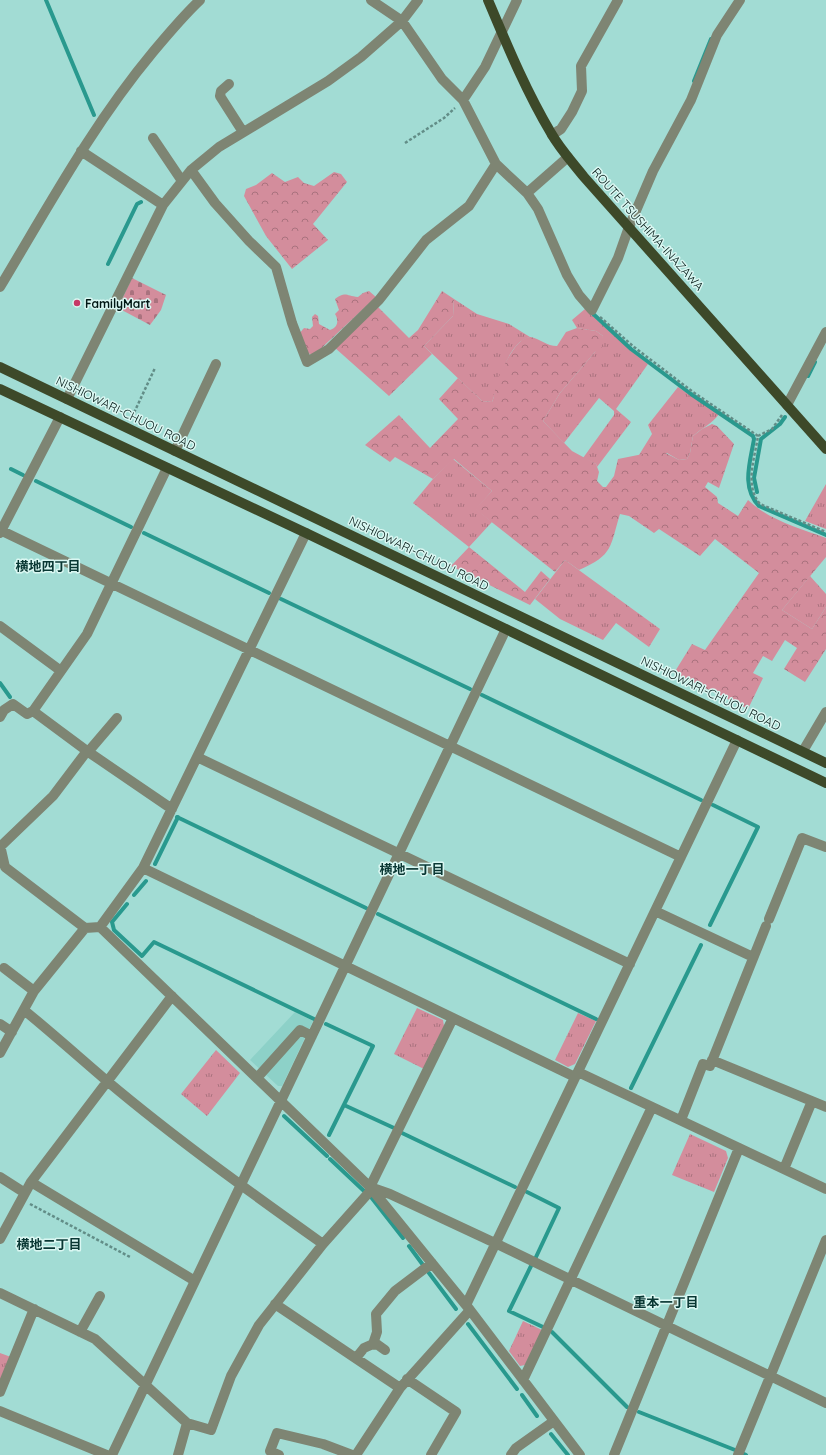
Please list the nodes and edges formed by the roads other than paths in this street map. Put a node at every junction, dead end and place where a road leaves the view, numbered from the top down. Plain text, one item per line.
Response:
1 (200, 0) edge
2 (372, 0) edge
3 (418, 0) edge
4 (488, 0) edge
5 (517, 0) edge
6 (618, 0) edge
7 (740, 0) edge
8 (402, 21) junction
9 (501, 31) junction
10 (229, 84) dead end
11 (463, 100) junction
12 (243, 132) junction
13 (552, 135) junction
14 (153, 138) dead end
15 (82, 151) junction
16 (568, 157) junction
17 (496, 164) junction
18 (191, 170) junction
19 (182, 181) junction
20 (527, 193) junction
21 (163, 205) junction
22 (628, 227) junction
23 (0, 287) edge
24 (826, 332) edge
25 (216, 364) dead end
26 (0, 367) edge
27 (0, 389) edge
28 (67, 399) junction
29 (787, 405) junction
30 (60, 417) junction
31 (826, 449) edge
32 (175, 451) junction
33 (167, 468) junction
34 (0, 531) edge
35 (306, 533) junction
36 (111, 583) junction
37 (0, 626) edge
38 (506, 629) junction
39 (250, 650) junction
40 (61, 672) junction
41 (33, 711) junction
42 (826, 712) edge
43 (0, 717) edge
44 (117, 718) dead end
45 (737, 740) junction
46 (450, 746) junction
47 (88, 751) junction
48 (803, 751) junction
49 (197, 757) junction
50 (826, 762) edge
51 (826, 783) edge
52 (172, 809) junction
53 (1, 845) edge
54 (826, 847) edge
55 (399, 854) junction
56 (681, 857) junction
57 (143, 868) junction
58 (655, 911) junction
59 (100, 927) junction
60 (85, 928) junction
61 (753, 957) junction
62 (630, 964) junction
63 (346, 966) junction
64 (4, 968) dead end
65 (34, 992) junction
66 (172, 996) junction
67 (24, 1010) junction
68 (453, 1018) junction
69 (0, 1024) edge
70 (12, 1032) junction
71 (312, 1036) junction
72 (0, 1053) edge
73 (712, 1060) junction
74 (577, 1074) junction
75 (257, 1078) junction
76 (107, 1081) junction
77 (281, 1101) junction
78 (812, 1101) junction
79 (652, 1107) junction
80 (826, 1107) edge
81 (680, 1120) junction
82 (739, 1148) junction
83 (784, 1169) junction
84 (0, 1177) edge
85 (31, 1182) junction
86 (241, 1186) junction
87 (371, 1188) junction
88 (826, 1189) edge
89 (24, 1196) junction
90 (0, 1239) edge
91 (826, 1240) edge
92 (495, 1243) junction
93 (323, 1244) junction
94 (432, 1263) junction
95 (195, 1280) junction
96 (570, 1280) junction
97 (0, 1293) edge
98 (100, 1296) dead end
99 (275, 1304) junction
100 (468, 1307) junction
101 (34, 1309) junction
102 (666, 1326) junction
103 (80, 1332) junction
104 (373, 1344) junction
105 (385, 1350) dead end
106 (356, 1358) junction
107 (770, 1376) junction
108 (407, 1379) junction
109 (523, 1380) junction
110 (146, 1384) junction
111 (400, 1388) junction
112 (0, 1392) edge
113 (826, 1403) edge
114 (0, 1411) edge
115 (554, 1421) junction
116 (187, 1423) junction
117 (107, 1455) edge
118 (112, 1455) edge
119 (178, 1455) edge
120 (279, 1455) edge
121 (352, 1455) edge
122 (356, 1455) edge
123 (431, 1455) edge
124 (511, 1455) edge
125 (580, 1455) edge
126 (614, 1455) edge
127 (738, 1455) edge

1 - 15 street
2 - 8 street
3 - 8 street
4 - 9 main road, ROUTE TSUSHIMA-INAZAWA
5 - 9 street
6 - 13 street
7 - 22 street
8 - 11 street
8 - 12 street
9 - 11 street
9 - 13 main road, ROUTE TSUSHIMA-INAZAWA
10 - 12 street
11 - 17 street
12 - 18 street
13 - 16 main road, ROUTE TSUSHIMA-INAZAWA
14 - 19 street
15 - 21 street
15 - 23 street
16 - 20 street
16 - 22 main road, ROUTE TSUSHIMA-INAZAWA
17 - 18 street
17 - 20 street
18 - 19 street
19 - 21 street
20 - 22 street
21 - 28 street
22 - 29 main road, ROUTE TSUSHIMA-INAZAWA
24 - 29 street
25 - 32 street
26 - 28 main road, NISHIOWARI-CHUOU ROAD
27 - 30 main road
28 - 32 main road, NISHIOWARI-CHUOU ROAD
29 - 31 main road, ROUTE TSUSHIMA-INAZAWA
30 - 33 main road
30 - 34 street
32 - 48 main road, NISHIOWARI-CHUOU ROAD
33 - 35 main road
33 - 36 street
34 - 36 street
35 - 38 main road
35 - 39 street
36 - 39 street
36 - 40 street
37 - 40 street
38 - 45 main road
38 - 46 street
39 - 46 street
39 - 49 street
40 - 41 street
41 - 43 street
41 - 47 street
42 - 48 street
44 - 47 street
45 - 51 main road
45 - 56 street
46 - 55 street
46 - 56 street
47 - 52 street
47 - 53 street
48 - 50 main road, NISHIOWARI-CHUOU ROAD
49 - 52 street
49 - 55 street
52 - 57 street
53 - 60 street
54 - 61 street
55 - 62 street
55 - 63 street
56 - 58 street
57 - 59 street
57 - 63 street
58 - 61 street
58 - 62 street
59 - 60 street
59 - 66 street
60 - 65 street
61 - 73 street
62 - 74 street
63 - 68 street
63 - 71 street
64 - 65 street
65 - 67 street
66 - 75 street
66 - 76 street
67 - 70 street
67 - 76 street
68 - 74 street
68 - 87 street
69 - 70 street
70 - 72 street
71 - 75 street
71 - 77 street
73 - 78 street
73 - 81 street
74 - 79 street
74 - 92 street
75 - 77 street
76 - 85 street
76 - 86 street
77 - 86 street
77 - 87 street
78 - 80 street
78 - 83 street
79 - 81 street
79 - 96 street
81 - 82 street
82 - 83 street
82 - 102 street
83 - 88 street
84 - 89 street
85 - 89 street
85 - 95 street
86 - 93 street
86 - 95 street
87 - 92 street
87 - 93 street
87 - 94 street
89 - 90 street
91 - 107 street
92 - 96 street
92 - 100 street
93 - 99 street
94 - 100 street
94 - 104 street
95 - 110 street
96 - 102 street
96 - 109 street
97 - 101 street
98 - 103 street
99 - 106 street
99 - 116 street
100 - 108 street
100 - 109 street
101 - 103 street
101 - 112 street
102 - 107 street
102 - 126 street
103 - 110 street
104 - 105 street
104 - 106 street
106 - 111 street
107 - 113 street
107 - 127 street
108 - 111 street
108 - 123 street
109 - 115 street
110 - 116 street
110 - 118 street
111 - 122 street
114 - 117 street
115 - 124 street
115 - 125 street
116 - 119 street
120 - 121 street

